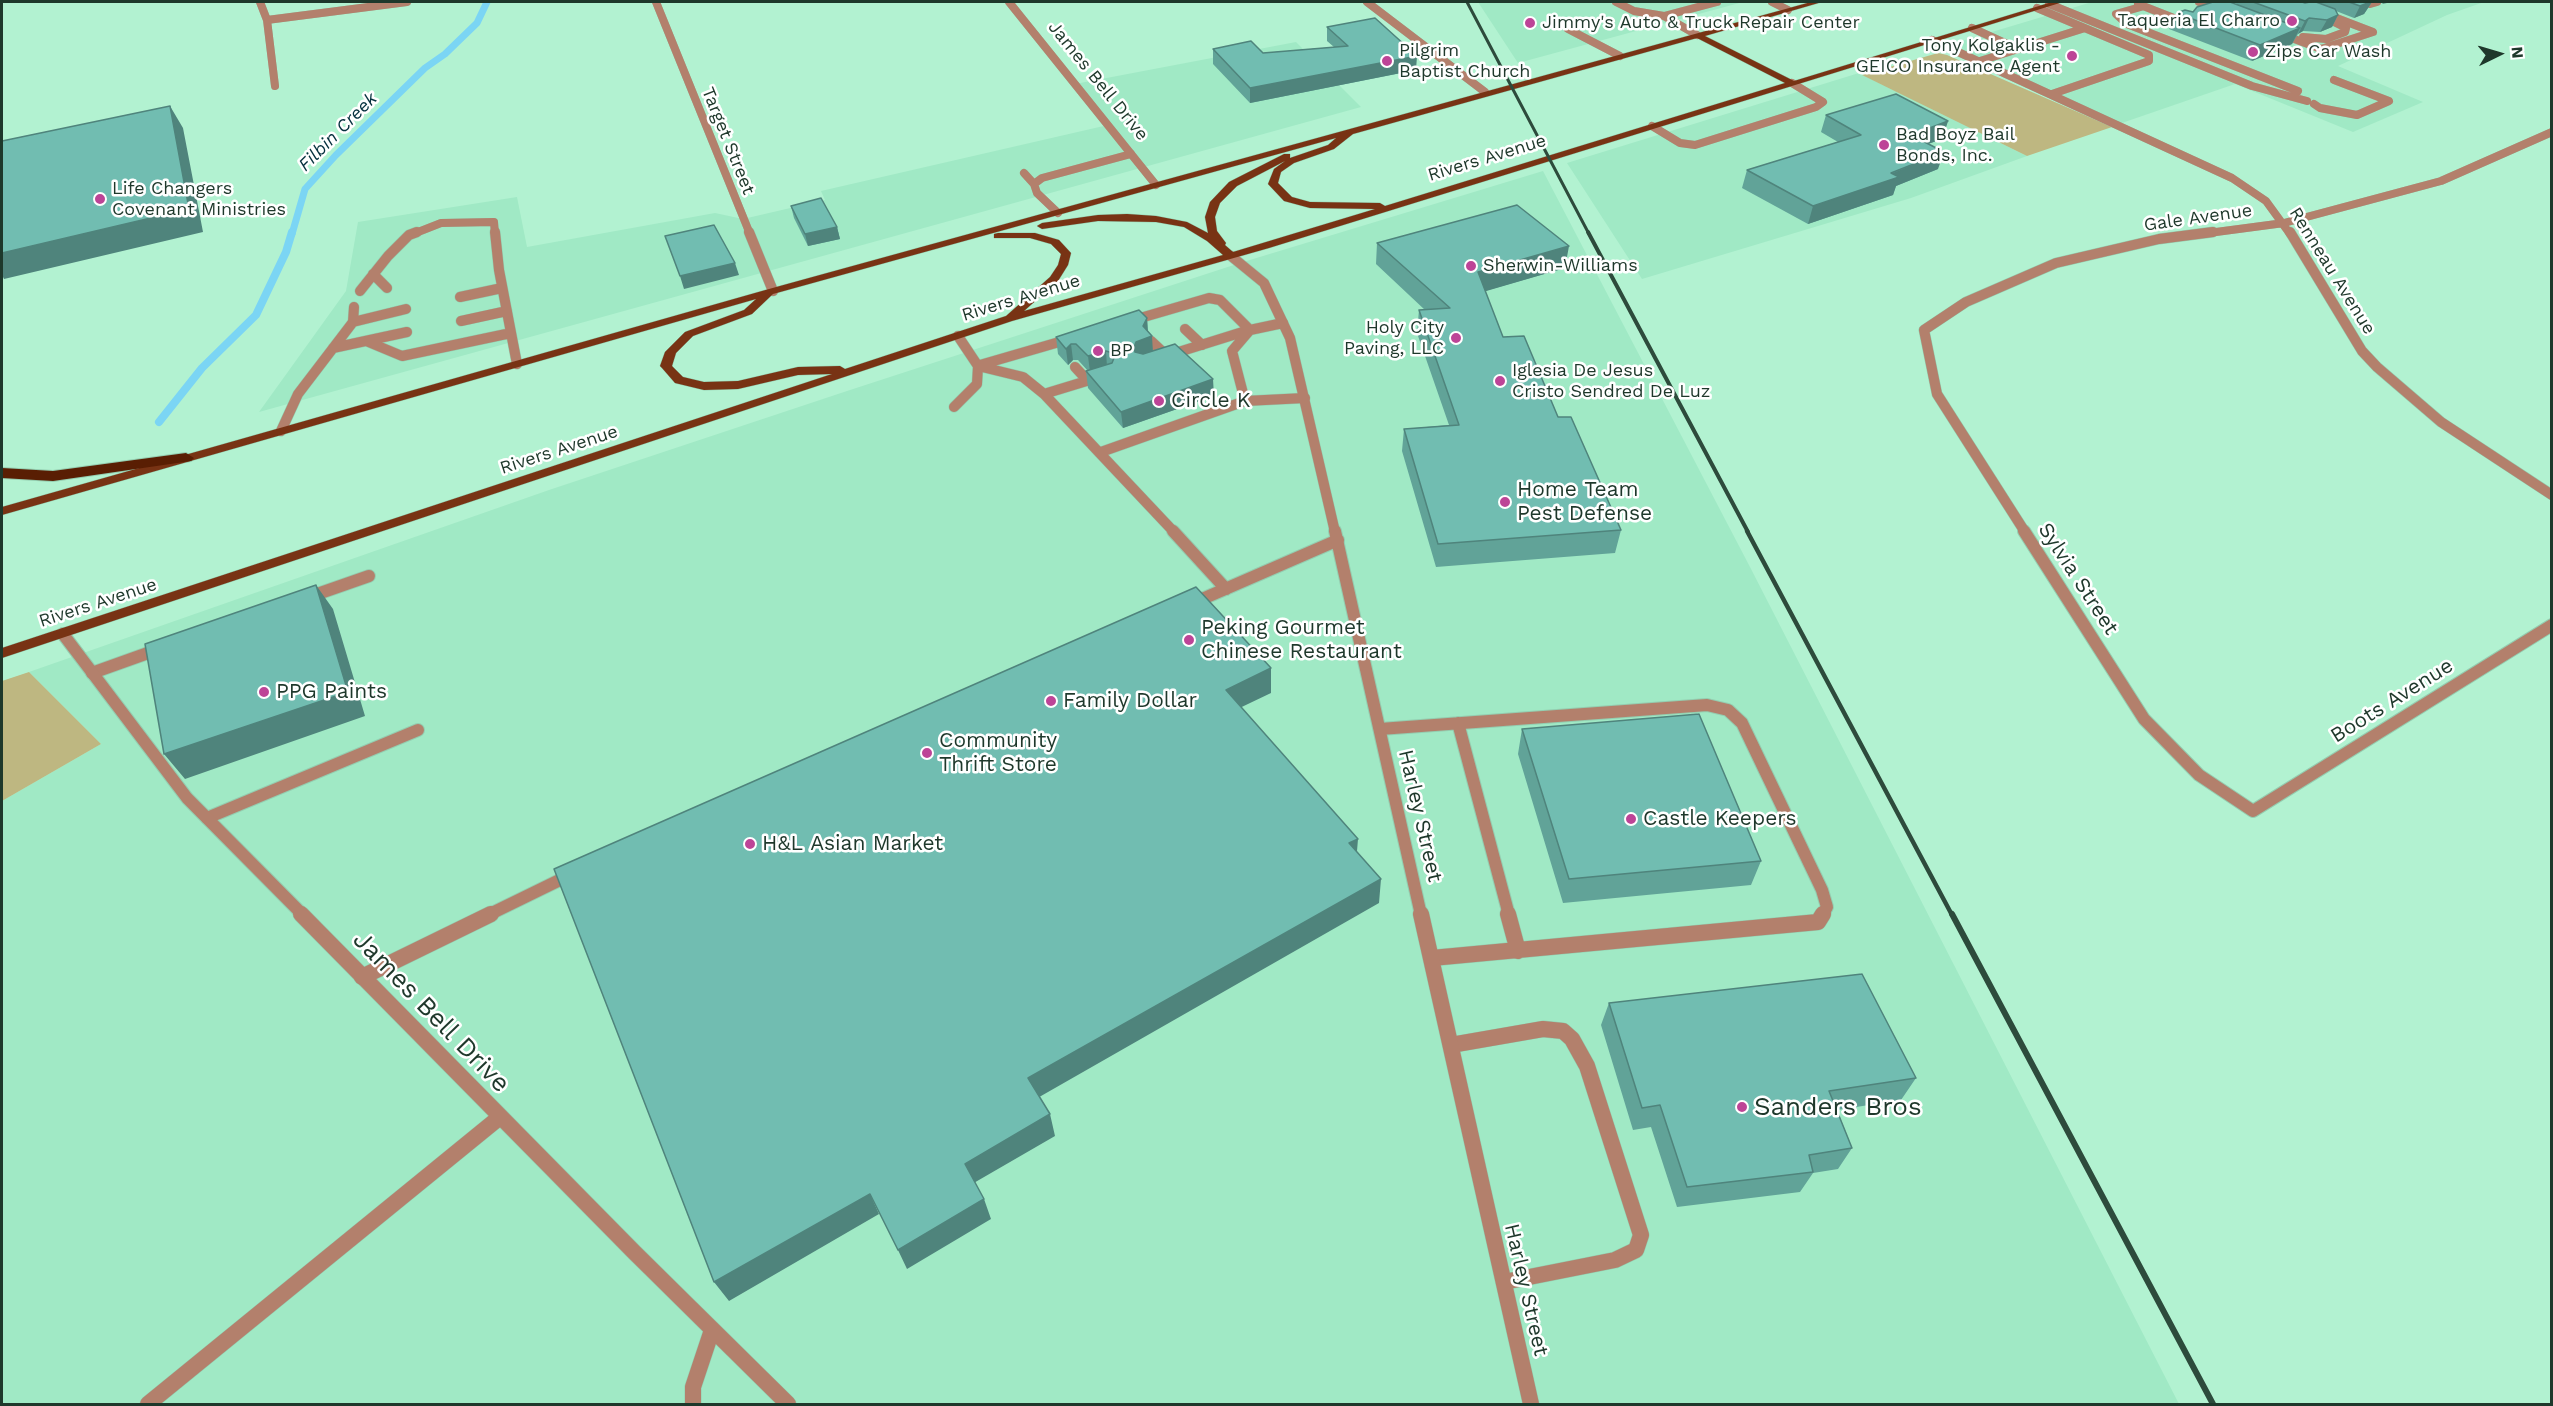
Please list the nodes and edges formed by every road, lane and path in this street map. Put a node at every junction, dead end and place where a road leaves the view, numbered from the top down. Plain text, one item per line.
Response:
1 (260, 2) edge
2 (407, 2) edge
3 (656, 2) edge
4 (1009, 2) edge
5 (1367, 2) edge
6 (1616, 2) edge
7 (1717, 2) edge
8 (1772, 2) edge
9 (1818, 2) edge
10 (2132, 2) edge
11 (2199, 2) edge
12 (2295, 2) edge
13 (2054, 3) edge
14 (2285, 3) edge
15 (2144, 6) junction
16 (2037, 8) junction
17 (1788, 10) junction
18 (2226, 12) edge
19 (1664, 16) junction
20 (267, 20) junction
21 (2184, 22) edge
22 (1972, 28) junction
23 (2085, 28) junction
24 (1568, 29) dead end
25 (2268, 29) edge
26 (2280, 29) edge
27 (1697, 35) junction
28 (1932, 40) junction
29 (2018, 49) junction
30 (1620, 56) junction
31 (1980, 62) junction
32 (2334, 80) dead end
33 (1792, 83) junction
34 (275, 86) dead end
35 (1485, 92) junction
36 (2052, 94) junction
37 (2307, 102) junction
38 (1652, 126) junction
39 (1354, 129) junction
40 (2552, 132) edge
41 (1300, 144) junction
42 (1131, 154) junction
43 (1024, 173) dead end
44 (1034, 184) junction
45 (1156, 185) junction
46 (1396, 206) junction
47 (1058, 213) junction
48 (2284, 223) junction
49 (974, 237) junction
50 (1231, 256) junction
51 (373, 274) junction
52 (387, 288) dead end
53 (502, 288) junction
54 (360, 291) dead end
55 (773, 291) junction
56 (460, 297) dead end
57 (384, 303) dead end
58 (354, 307) dead end
59 (406, 309) dead end
60 (507, 311) junction
61 (382, 315) junction
62 (1008, 320) junction
63 (1130, 320) junction
64 (461, 321) dead end
65 (352, 322) junction
66 (1283, 322) junction
67 (1119, 324) edge
68 (1138, 327) edge
69 (1185, 329) dead end
70 (1250, 330) junction
71 (1924, 330) joint
72 (407, 332) dead end
73 (511, 333) junction
74 (1086, 333) edge
75 (958, 336) junction
76 (366, 341) junction
77 (1151, 341) dead end
78 (1053, 344) junction
79 (1202, 345) junction
80 (333, 348) junction
81 (1062, 353) edge
82 (517, 364) junction
83 (978, 366) junction
84 (1075, 367) edge
85 (858, 369) junction
86 (1109, 374) edge
87 (1088, 381) junction
88 (1044, 394) junction
89 (1305, 398) junction
90 (1245, 401) junction
91 (954, 407) dead end
92 (281, 431) junction
93 (1101, 452) junction
94 (186, 458) junction
95 (2, 473) edge
96 (2552, 495) edge
97 (2, 512) edge
98 (1338, 540) junction
99 (369, 576) dead end
100 (1226, 589) junction
101 (291, 603) edge
102 (1186, 606) edge
103 (2552, 625) edge
104 (63, 634) junction
105 (170, 646) edge
106 (2, 653) edge
107 (92, 673) junction
108 (1458, 723) junction
109 (1380, 729) junction
110 (418, 730) dead end
111 (2253, 811) joint
112 (207, 818) junction
113 (586, 867) edge
114 (1518, 951) junction
115 (1432, 958) junction
116 (362, 977) junction
117 (1451, 1045) junction
118 (500, 1117) junction
119 (1504, 1282) junction
120 (712, 1330) junction
121 (148, 1404) edge
122 (693, 1404) edge
123 (788, 1404) edge
124 (1532, 1404) edge

1 - 20 street
2 - 20 street
3 - 55 street, Target Street
4 - 42 street, James Bell Drive
5 - 35 street
6 - 19 street
7 - 19 street
8 - 17 street
9 - 17 main road
10 - 15 street
11 - 18 street
12 - 25 street
13 - 16 main road, Rivers Avenue
13 - 37 street
14 - 26 street
15 - 21 street
15 - 37 street
16 - 22 main road, Rivers Avenue
16 - 23 street
17 - 27 main road
19 - 27 street
20 - 34 street
22 - 28 main road, Rivers Avenue
22 - 29 street
23 - 29 street
23 - 36 street
24 - 30 street
27 - 30 main road
27 - 33 main road
28 - 31 street, Renneau Avenue
28 - 33 main road, Rivers Avenue
29 - 31 street
30 - 35 main road
31 - 36 street, Renneau Avenue
32 - 37 street
33 - 38 main road, Rivers Avenue
33 - 38 street
35 - 39 main road
36 - 48 street, Renneau Avenue
38 - 46 main road, Rivers Avenue
39 - 41 main road
39 - 46 main road
40 - 48 street, Gale Avenue
41 - 45 main road
41 - 50 main road
42 - 44 street
42 - 45 street, James Bell Drive
43 - 44 street
44 - 47 street
45 - 47 main road
46 - 50 main road, Rivers Avenue
47 - 49 main road
48 - 71 street, Gale Avenue
48 - 96 street, Renneau Avenue
49 - 50 main road
49 - 55 main road
49 - 62 main road
50 - 62 main road, Rivers Avenue
50 - 66 street, Harley Street
51 - 52 street
51 - 53 street
51 - 54 street
53 - 56 street
53 - 60 street
55 - 82 main road
55 - 85 main road
57 - 61 street
58 - 65 street
59 - 61 street
60 - 64 street
60 - 73 street
61 - 65 street
62 - 75 main road, Rivers Avenue
63 - 67 street
63 - 68 street
63 - 70 street
65 - 80 street
66 - 70 street
66 - 89 street, Harley Street
69 - 79 street
70 - 79 street
70 - 90 street
71 - 111 street, Sylvia Street
72 - 76 street
73 - 76 street
73 - 82 street
74 - 78 street
75 - 83 street
75 - 85 main road, Rivers Avenue
76 - 80 street
77 - 79 street
78 - 81 street
78 - 83 street
80 - 92 street
82 - 92 main road
83 - 88 street
83 - 91 street
84 - 87 street
85 - 104 main road, Rivers Avenue
86 - 87 street
87 - 88 street
88 - 93 street
89 - 90 street
89 - 98 street, Harley Street
90 - 93 street
92 - 94 main road
93 - 100 street
94 - 95 highway
94 - 97 main road
98 - 100 street
98 - 109 street, Harley Street
99 - 101 street
100 - 102 street
103 - 111 street, Boots Avenue
104 - 106 main road, Rivers Avenue
104 - 107 street, James Bell Drive
105 - 107 street
107 - 112 street, James Bell Drive
108 - 109 street
108 - 114 street
108 - 114 street
109 - 115 street, Harley Street
110 - 112 street
112 - 116 street, James Bell Drive
113 - 116 street
114 - 115 street
115 - 117 street, Harley Street
116 - 118 street, James Bell Drive
117 - 119 street, Harley Street
117 - 119 street
118 - 120 street, James Bell Drive
118 - 121 street
119 - 124 street, Harley Street
120 - 122 street
120 - 123 street, James Bell Drive

